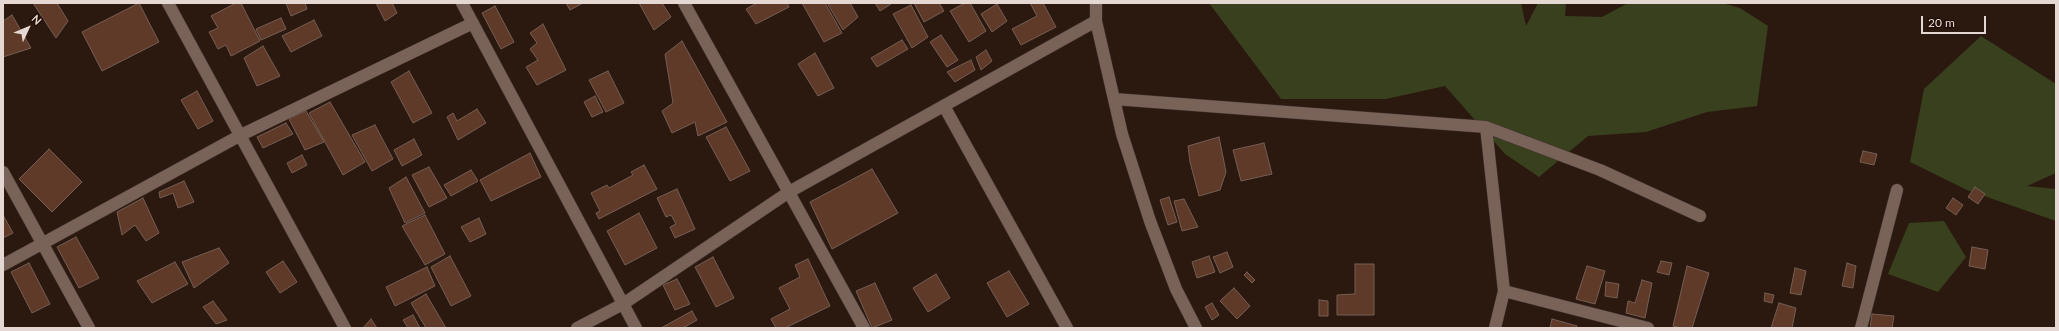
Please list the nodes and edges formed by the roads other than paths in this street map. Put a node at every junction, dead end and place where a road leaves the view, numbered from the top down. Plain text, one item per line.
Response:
1 (168, 3) edge
2 (462, 3) edge
3 (684, 3) edge
4 (1096, 3) edge
5 (1096, 21) junction
6 (473, 23) junction
7 (1114, 100) junction
8 (944, 106) junction
9 (1486, 127) junction
10 (241, 135) junction
11 (3, 172) edge
12 (1897, 190) dead end
13 (789, 192) junction
14 (1700, 216) dead end
15 (43, 244) junction
16 (3, 265) edge
17 (1504, 291) junction
18 (623, 304) junction
19 (89, 328) edge
20 (345, 328) edge
21 (577, 328) edge
22 (636, 328) edge
23 (864, 328) edge
24 (1067, 328) edge
25 (1196, 328) edge
26 (1496, 328) edge
27 (1646, 328) edge
28 (1861, 328) edge

1 - 10 street
2 - 6 street
3 - 13 street
4 - 5 street
5 - 7 street
5 - 8 street
6 - 10 street
6 - 18 street
7 - 9 street
7 - 25 street
8 - 13 street
8 - 24 street
9 - 14 street
9 - 17 street
10 - 15 street
10 - 20 street
11 - 15 street
12 - 28 street
13 - 18 street
13 - 23 street
15 - 16 street
15 - 19 street
17 - 26 street
17 - 27 street
18 - 21 street
18 - 22 street

